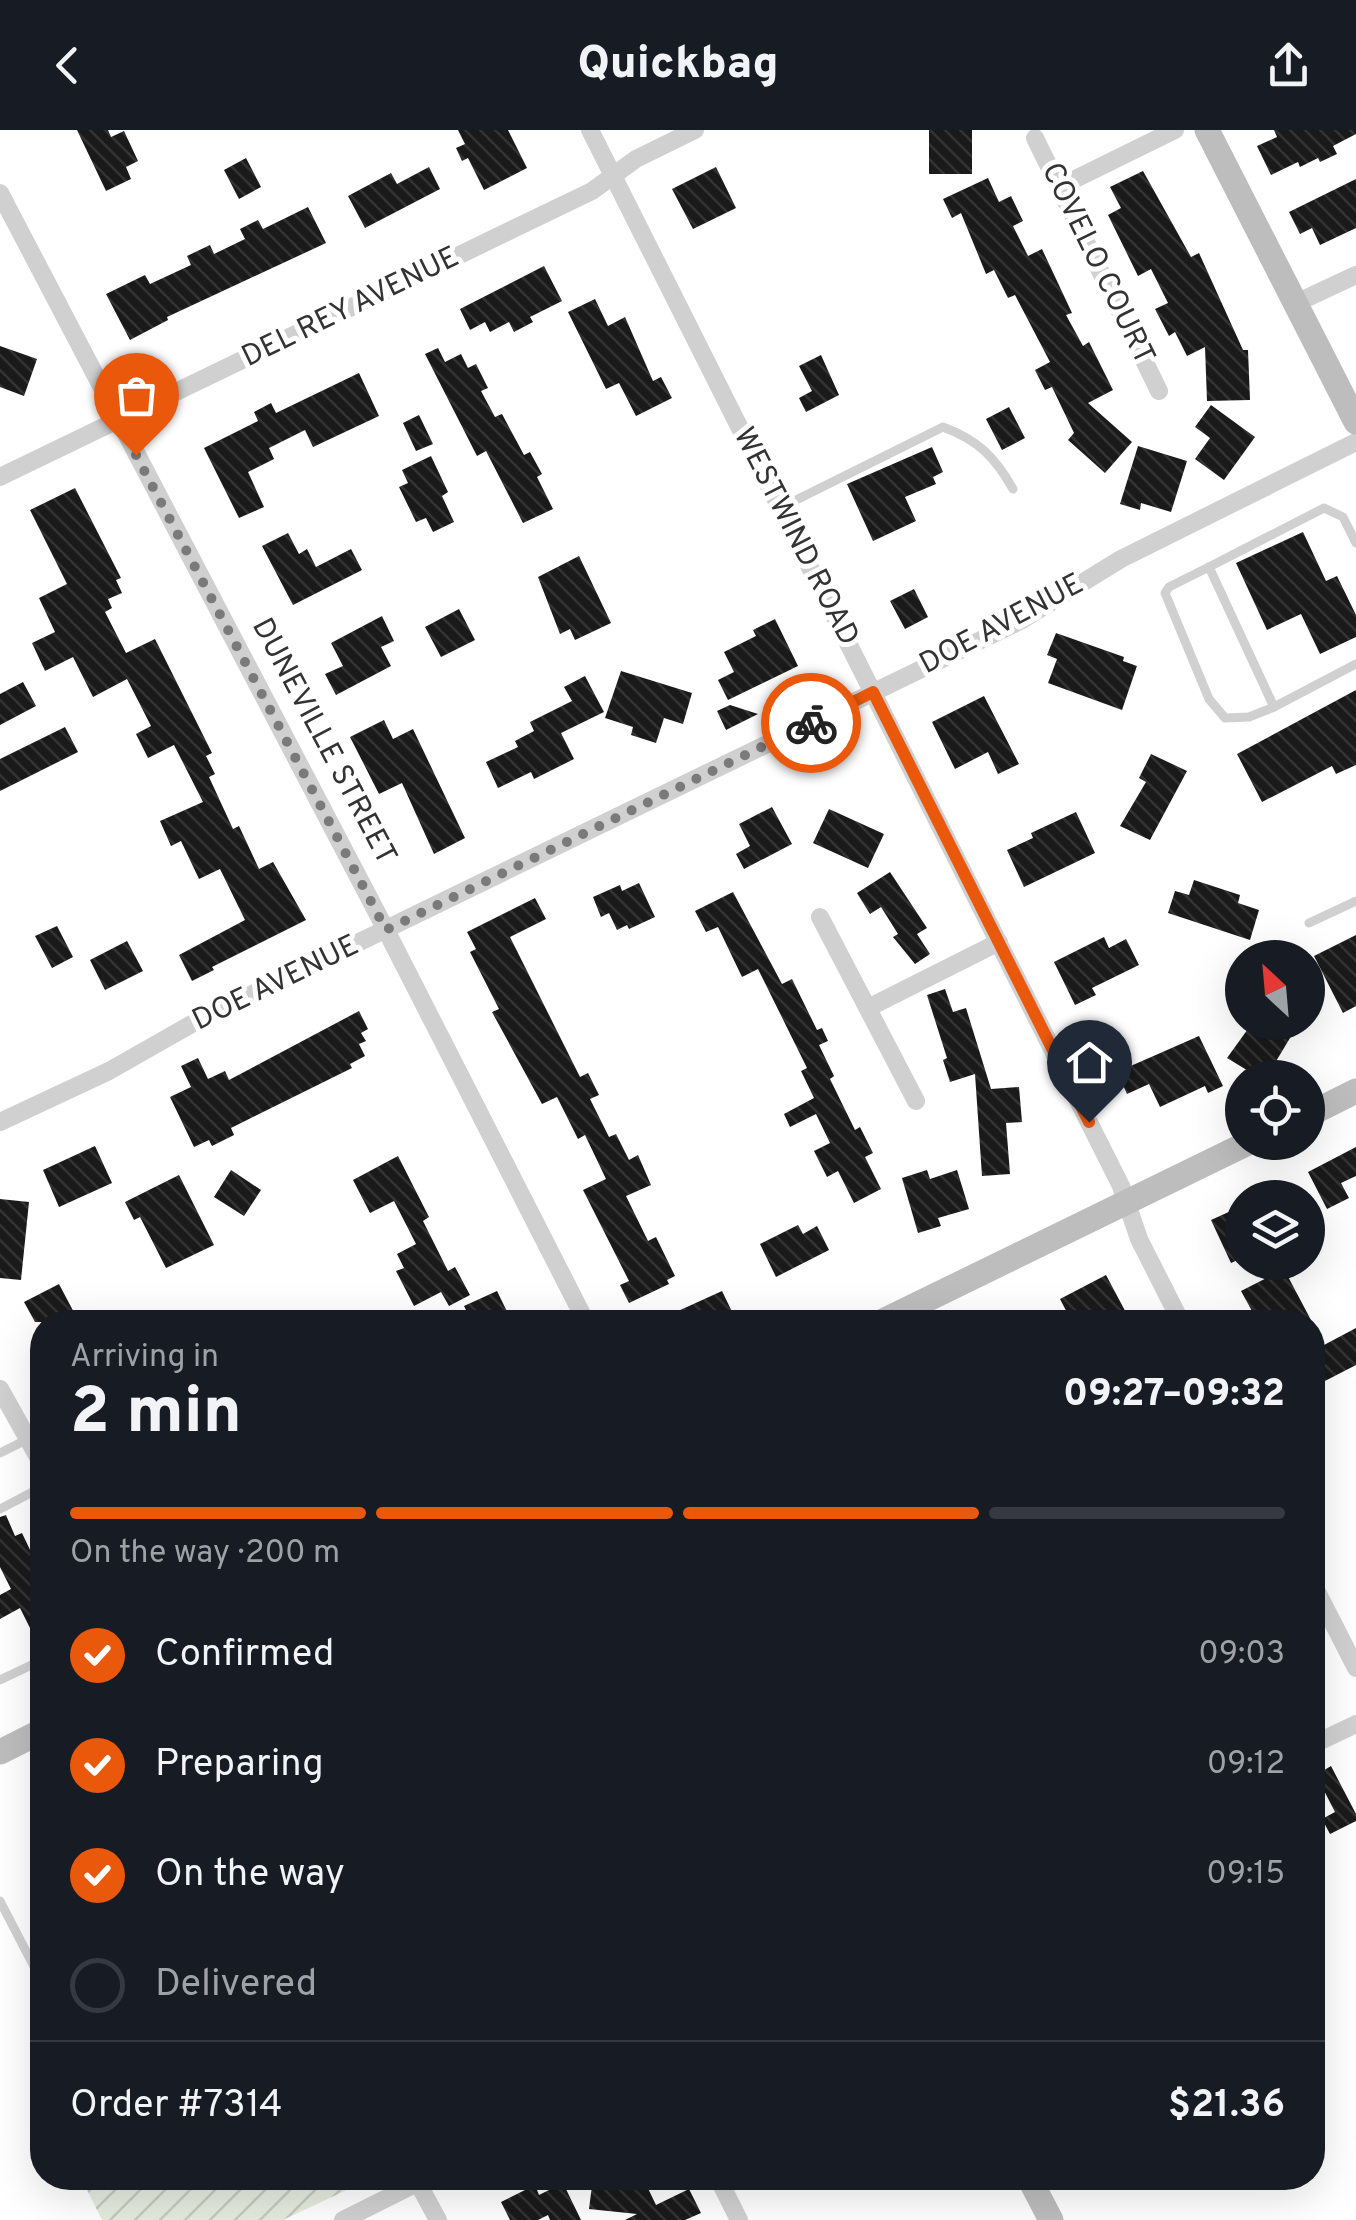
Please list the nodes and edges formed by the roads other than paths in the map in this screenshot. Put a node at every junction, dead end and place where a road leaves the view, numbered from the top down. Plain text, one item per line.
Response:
1 (590, 130) edge
2 (696, 130) edge
3 (1175, 130) edge
4 (1207, 130) edge
5 (1035, 138) dead end
6 (613, 176) junction
7 (1059, 187) junction
8 (0, 192) edge
9 (1356, 274) edge
10 (1294, 304) junction
11 (1159, 390) dead end
12 (118, 421) junction
13 (1356, 422) edge
14 (1356, 442) edge
15 (0, 477) edge
16 (1013, 489) dead end
17 (780, 508) junction
18 (1356, 511) edge
19 (1343, 517) junction
20 (1356, 543) edge
21 (1209, 568) junction
22 (1356, 664) edge
23 (873, 692) junction
24 (1274, 706) junction
25 (1356, 901) edge
26 (820, 917) dead end
27 (1309, 923) dead end
28 (386, 930) junction
29 (999, 942) junction
30 (868, 1008) junction
31 (1356, 1091) edge
32 (916, 1101) dead end
33 (1325, 1106) edge
34 (0, 1122) edge
35 (1225, 1154) edge
36 (1128, 1202) junction
37 (580, 1310) edge
38 (906, 1310) edge
39 (1175, 1310) edge
40 (0, 1389) edge
41 (28, 1438) junction
42 (30, 1442) edge
43 (0, 1453) edge
44 (30, 1494) edge
45 (0, 1509) edge
46 (1325, 1607) edge
47 (30, 1666) edge
48 (1356, 1668) edge
49 (0, 1680) edge
50 (1356, 1724) edge
51 (30, 1737) edge
52 (1325, 1739) edge
53 (0, 1752) edge
54 (0, 1901) edge
55 (30, 1959) edge
56 (402, 2190) edge
57 (426, 2190) edge
58 (724, 2190) edge
59 (1036, 2190) edge
60 (343, 2220) edge
61 (438, 2220) edge
62 (739, 2220) edge
63 (1051, 2220) edge

1 - 6 street, WESTWIND ROAD
2 - 6 street, DEL REY AVENUE
3 - 7 street
4 - 10 main road
5 - 7 street, COVELO COURT
6 - 12 street, DEL REY AVENUE
6 - 17 street, WESTWIND ROAD
7 - 11 street, COVELO COURT
8 - 12 street, DUNEVILLE STREET
9 - 10 street
10 - 13 main road
12 - 15 street, DEL REY AVENUE
12 - 28 street, DUNEVILLE STREET
14 - 23 street, DOE AVENUE
16 - 17 lane
17 - 23 street, WESTWIND ROAD
18 - 19 lane
19 - 20 lane
19 - 21 lane
21 - 24 lane
21 - 24 lane
22 - 24 lane
23 - 28 street, DOE AVENUE
23 - 29 street, WESTWIND ROAD
25 - 27 lane
26 - 30 street
28 - 34 street, DOE AVENUE
28 - 37 street, DUNEVILLE STREET
29 - 30 street
29 - 36 street, WESTWIND ROAD
30 - 32 street
31 - 33 main road
35 - 36 main road
36 - 38 main road
36 - 39 street, WESTWIND ROAD
40 - 41 street
41 - 42 street
41 - 43 lane
44 - 45 lane
46 - 48 street
47 - 49 lane
50 - 52 street
51 - 53 main road
54 - 55 lane
56 - 60 street
57 - 61 street
58 - 62 street
59 - 63 main road

